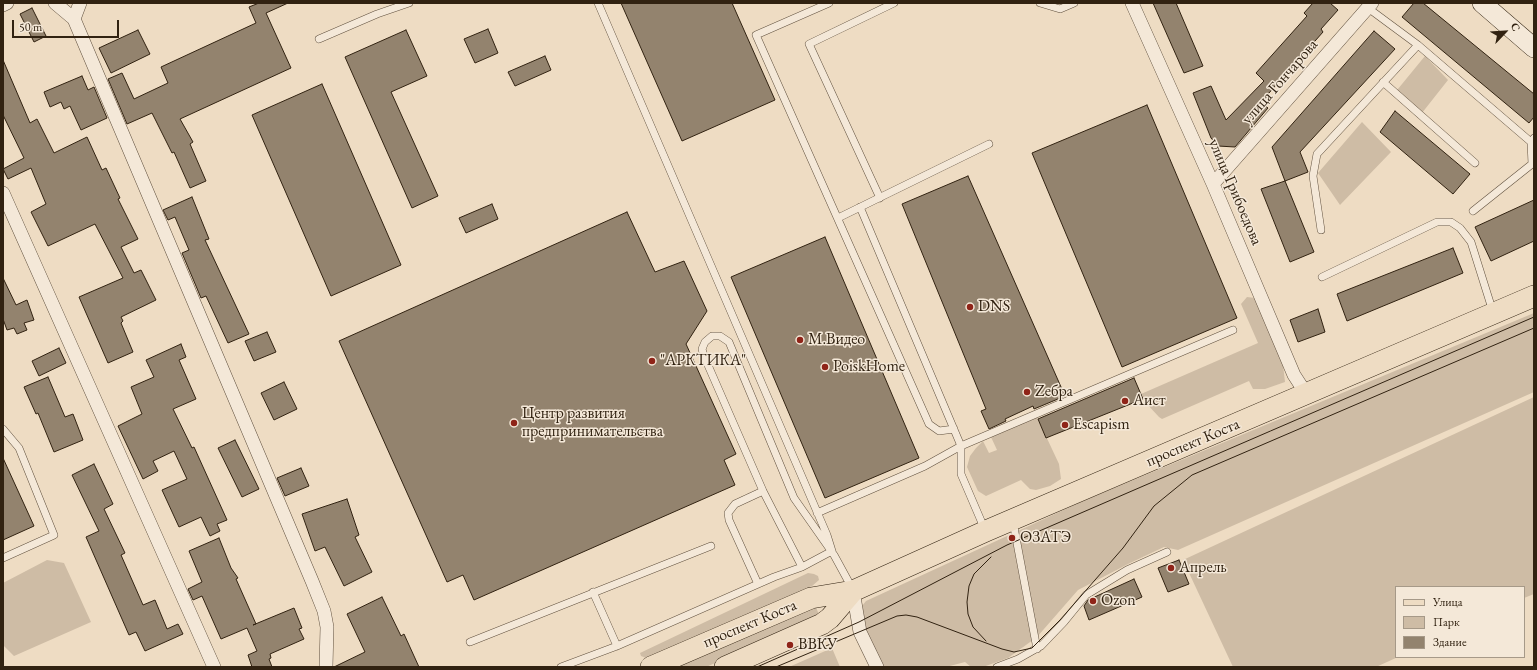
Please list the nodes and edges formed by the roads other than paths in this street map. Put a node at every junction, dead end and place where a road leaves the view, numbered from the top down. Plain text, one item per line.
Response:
1 (7, 3) edge
2 (55, 3) edge
3 (80, 3) edge
4 (410, 3) edge
5 (598, 3) edge
6 (829, 3) edge
7 (894, 3) edge
8 (1040, 3) edge
9 (1074, 3) edge
10 (1132, 3) edge
11 (1482, 3) edge
12 (3, 5) edge
13 (1370, 5) edge
14 (74, 19) junction
15 (319, 39) dead end
16 (1418, 45) junction
17 (1534, 48) edge
18 (1383, 82) junction
19 (1532, 140) edge
20 (989, 144) dead end
21 (1475, 163) dead end
22 (1213, 184) junction
23 (3, 193) edge
24 (880, 198) junction
25 (860, 208) junction
26 (1473, 211) dead end
27 (838, 218) junction
28 (1321, 230) dead end
29 (1322, 277) dead end
30 (1534, 296) edge
31 (1494, 314) junction
32 (1233, 330) dead end
33 (1307, 395) junction
34 (3, 429) edge
35 (954, 429) junction
36 (961, 446) junction
37 (763, 491) junction
38 (817, 513) junction
39 (1013, 520) junction
40 (986, 531) junction
41 (710, 546) dead end
42 (832, 551) junction
43 (1167, 552) dead end
44 (3, 558) edge
45 (802, 567) junction
46 (758, 584) junction
47 (853, 591) junction
48 (593, 592) junction
49 (470, 642) dead end
50 (617, 646) junction
51 (1037, 649) junction
52 (214, 667) edge
53 (325, 667) edge
54 (561, 667) edge
55 (651, 667) edge
56 (725, 667) edge
57 (877, 667) edge
58 (997, 667) edge

1 - 12 street
2 - 14 street
3 - 14 street
4 - 15 lane
5 - 38 lane
6 - 27 lane
7 - 24 lane
8 - 9 lane
10 - 22 street, улица Грибоедова
11 - 17 street
13 - 16 lane
13 - 22 street, улица Гончарова
14 - 53 street
16 - 18 lane
16 - 19 lane
18 - 21 lane
18 - 28 lane
19 - 26 lane
20 - 24 lane
22 - 33 street, улица Грибоедова
23 - 52 street
24 - 25 lane
25 - 27 lane
25 - 35 lane
27 - 35 lane
29 - 31 lane
30 - 31 main road, проспект Коста
31 - 33 main road, проспект Коста
32 - 36 lane
33 - 39 main road, проспект Коста
34 - 44 lane
35 - 36 lane
36 - 38 lane
36 - 40 lane
37 - 42 lane
37 - 45 lane
37 - 46 lane
38 - 42 lane
39 - 40 main road, проспект Коста
39 - 51 lane
40 - 47 main road, проспект Коста
41 - 48 lane
42 - 45 lane
42 - 47 lane
43 - 51 lane
45 - 46 lane
46 - 50 lane
47 - 55 main road, проспект Коста
47 - 56 main road, проспект Коста
47 - 57 street
48 - 49 lane
48 - 50 lane
50 - 54 lane
51 - 58 lane

